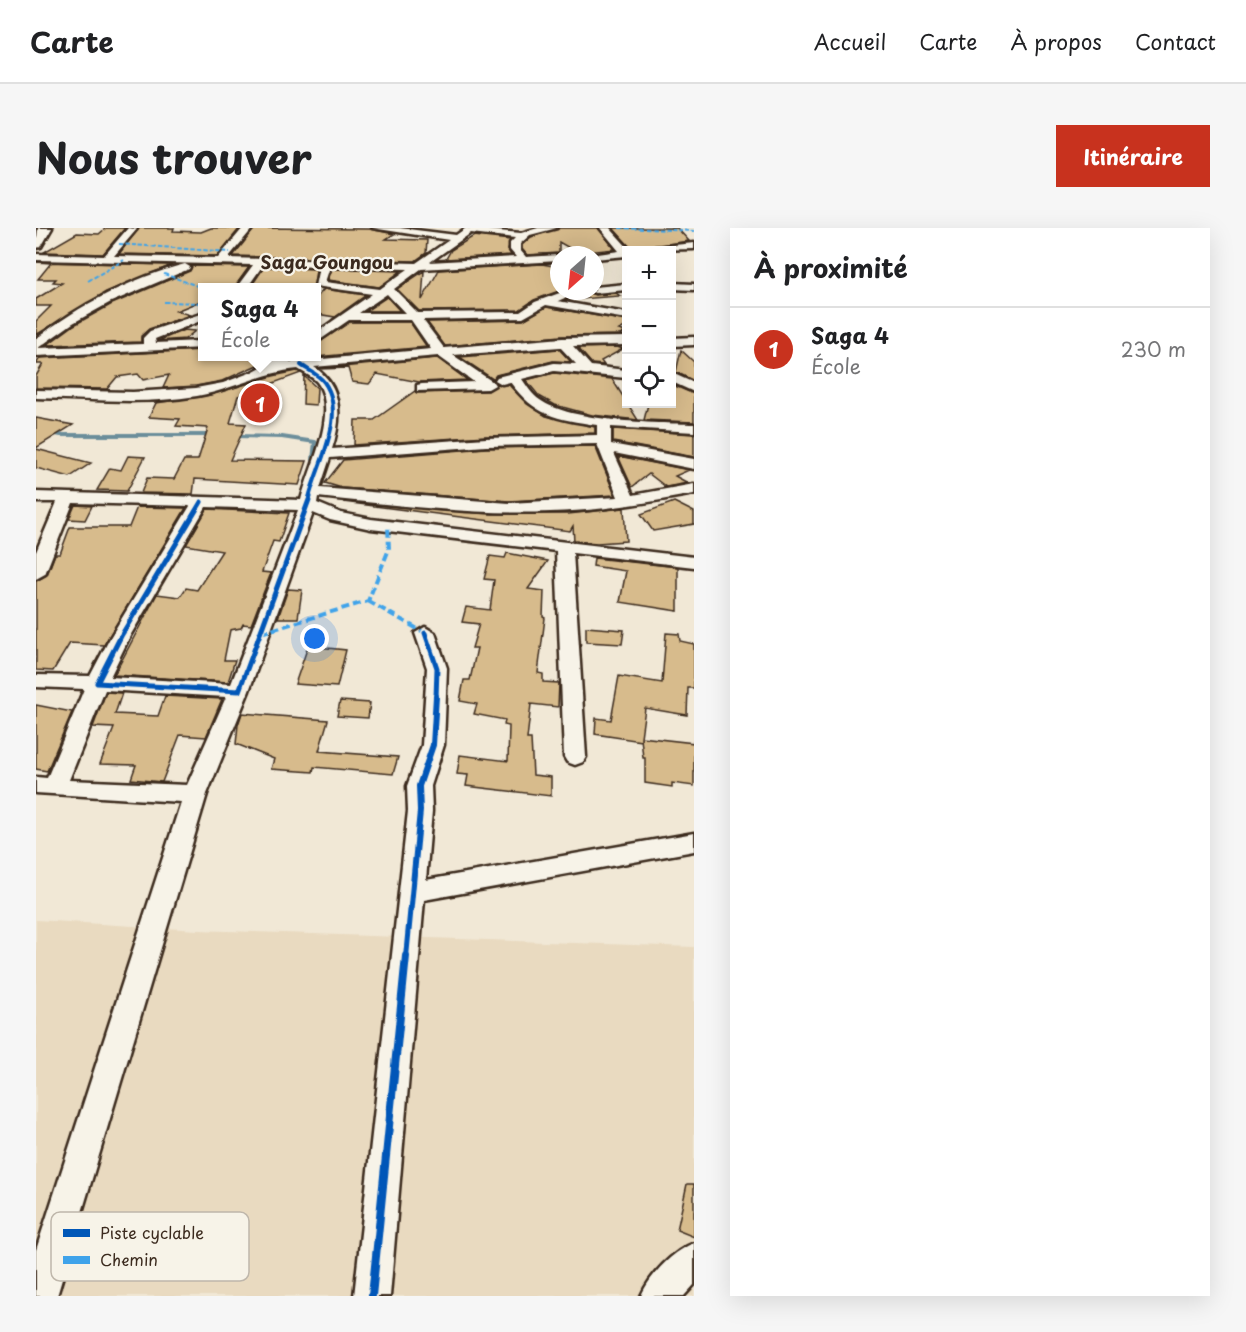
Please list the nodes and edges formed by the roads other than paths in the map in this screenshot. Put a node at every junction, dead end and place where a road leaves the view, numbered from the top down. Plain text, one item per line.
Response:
1 (45, 228) edge
2 (248, 228) edge
3 (377, 228) edge
4 (552, 228) edge
5 (605, 228) edge
6 (132, 229) edge
7 (471, 229) edge
8 (522, 236) junction
9 (458, 238) junction
10 (36, 244) edge
11 (694, 246) edge
12 (622, 247) edge
13 (676, 248) edge
14 (622, 253) edge
15 (604, 255) edge
16 (36, 257) edge
17 (106, 259) junction
18 (550, 259) edge
19 (524, 261) junction
20 (215, 262) junction
21 (259, 264) junction
22 (325, 265) junction
23 (418, 266) junction
24 (245, 283) edge
25 (319, 283) edge
26 (321, 284) edge
27 (676, 286) edge
28 (622, 287) edge
29 (694, 287) edge
30 (604, 289) edge
31 (384, 290) junction
32 (550, 300) edge
33 (544, 302) junction
34 (613, 314) junction
35 (622, 315) edge
36 (415, 316) junction
37 (349, 317) junction
38 (198, 318) edge
39 (530, 329) junction
40 (321, 335) edge
41 (595, 341) junction
42 (622, 341) edge
43 (694, 341) edge
44 (562, 342) junction
45 (676, 342) edge
46 (36, 345) edge
47 (198, 345) edge
48 (150, 348) junction
49 (36, 352) edge
50 (440, 352) junction
51 (321, 359) edge
52 (295, 361) edge
53 (587, 369) junction
54 (622, 373) edge
55 (515, 379) junction
56 (676, 379) edge
57 (483, 381) junction
58 (422, 388) dead end
59 (694, 388) edge
60 (36, 394) edge
61 (604, 422) junction
62 (694, 428) edge
63 (603, 443) junction
64 (323, 454) junction
65 (694, 464) edge
66 (694, 489) edge
67 (36, 497) edge
68 (67, 497) junction
69 (309, 499) junction
70 (628, 501) junction
71 (201, 502) junction
72 (564, 545) junction
73 (694, 562) edge
74 (36, 574) edge
75 (424, 633) dead end
76 (36, 681) edge
77 (97, 683) junction
78 (239, 691) junction
79 (575, 757) dead end
80 (46, 786) edge
81 (195, 794) junction
82 (694, 842) edge
83 (412, 892) junction
84 (65, 1212) edge
85 (51, 1257) edge
86 (694, 1260) edge
87 (39, 1296) edge
88 (372, 1296) edge
89 (659, 1296) edge

1 - 10 main road
2 - 20 street
3 - 9 street
4 - 8 street
5 - 12 street
6 - 17 street
7 - 8 street
7 - 9 street
8 - 19 street
9 - 23 street
11 - 13 street
14 - 15 street
16 - 17 street
17 - 20 street
18 - 19 street
19 - 23 street
20 - 21 street
20 - 46 street
21 - 22 street
21 - 24 street
22 - 23 street
22 - 25 street
23 - 31 street
26 - 31 street
27 - 29 street
28 - 30 street
31 - 36 street
31 - 37 street
32 - 33 street
33 - 34 street
33 - 39 street
34 - 35 street
34 - 41 street
36 - 37 street
36 - 39 street
36 - 50 street
37 - 40 street
38 - 48 street
39 - 44 street
39 - 50 street
41 - 42 street
41 - 44 street
43 - 45 street
44 - 53 street
47 - 48 street
48 - 49 street
50 - 51 street
50 - 57 street
52 - 60 street
52 - 64 street
53 - 54 street
53 - 55 street
55 - 57 street
55 - 61 street
56 - 59 street
57 - 58 street
61 - 62 street
61 - 63 street
63 - 64 street
63 - 65 street
63 - 70 street
64 - 69 street
66 - 70 street
67 - 68 street
68 - 71 street
68 - 74 street
69 - 70 street
69 - 71 street
69 - 72 street
69 - 78 street
71 - 77 street
72 - 73 street
72 - 79 street
75 - 83 street
76 - 77 street
77 - 78 street
77 - 80 street
78 - 81 street
80 - 81 street
81 - 84 street
82 - 83 street
83 - 88 street
85 - 87 street
86 - 89 street

